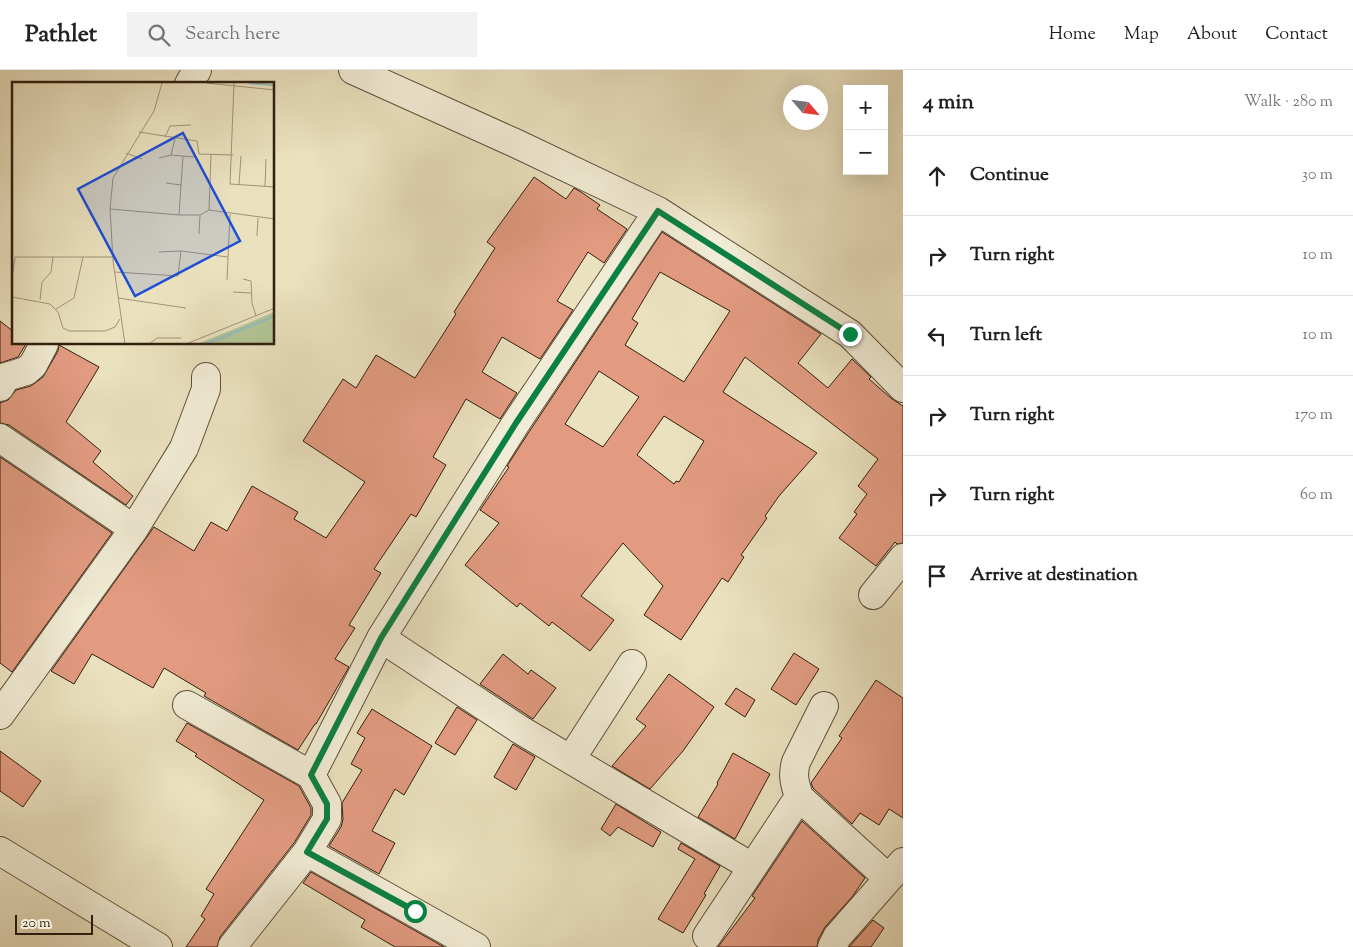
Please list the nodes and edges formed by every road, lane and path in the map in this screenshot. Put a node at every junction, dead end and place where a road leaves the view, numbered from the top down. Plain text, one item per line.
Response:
1 (197, 70) edge
2 (353, 70) edge
3 (190, 82) edge
4 (658, 211) junction
5 (43, 345) edge
6 (206, 377) dead end
7 (0, 387) edge
8 (903, 388) edge
9 (0, 438) edge
10 (134, 529) junction
11 (903, 558) edge
12 (872, 595) dead end
13 (381, 638) junction
14 (632, 664) dead end
15 (187, 705) dead end
16 (824, 706) dead end
17 (0, 715) edge
18 (571, 759) junction
19 (311, 775) junction
20 (799, 797) junction
21 (0, 852) edge
22 (307, 852) junction
23 (752, 867) junction
24 (896, 870) edge
25 (707, 936) dead end
26 (158, 947) edge
27 (232, 947) edge
28 (476, 947) edge
29 (832, 947) edge

1 - 3 street
2 - 4 street
4 - 8 street
4 - 13 street
5 - 7 street
6 - 10 street
9 - 10 street
10 - 17 street
11 - 12 street
13 - 18 street
13 - 19 street
14 - 18 street
15 - 19 street
16 - 20 street
18 - 23 street
19 - 22 street
20 - 23 street
20 - 24 street
21 - 26 street
22 - 27 street
22 - 28 street
23 - 25 street
24 - 29 street

